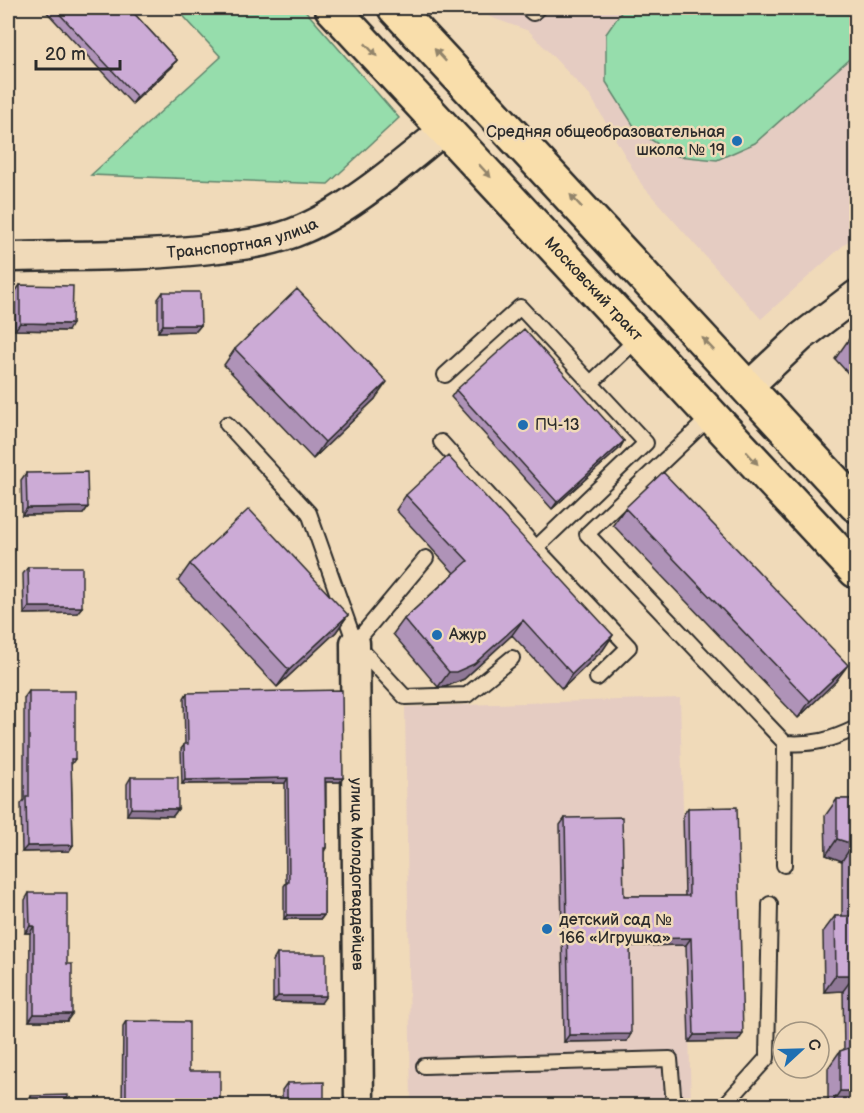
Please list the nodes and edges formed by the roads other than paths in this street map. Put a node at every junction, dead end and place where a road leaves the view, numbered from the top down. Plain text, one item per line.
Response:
1 (332, 8) edge
2 (396, 8) edge
3 (527, 8) edge
4 (538, 8) edge
5 (445, 129) junction
6 (8, 257) edge
7 (856, 296) edge
8 (639, 338) junction
9 (445, 375) dead end
10 (590, 384) junction
11 (748, 387) junction
12 (712, 415) junction
13 (227, 424) dead end
14 (441, 442) dead end
15 (856, 505) edge
16 (536, 548) junction
17 (426, 558) dead end
18 (856, 571) edge
19 (355, 643) junction
20 (512, 658) edge
21 (597, 678) edge
22 (856, 728) edge
23 (785, 743) junction
24 (784, 865) dead end
25 (770, 904) dead end
26 (424, 1066) dead end
27 (359, 1106) edge
28 (674, 1106) edge
29 (724, 1106) edge

1 -> 5 main road, Московский тракт
11 -> 2 main road
3 - 4 lane
5 - 6 street, Транспортная улица
5 -> 8 main road, Московский тракт
7 - 11 street
8 - 10 lane
8 - 12 main road, Московский тракт
9 - 10 lane
10 - 16 lane
11 - 15 main road
12 -> 18 main road, Московский тракт
12 - 23 lane
13 - 19 lane
14 - 16 lane
16 - 21 lane
17 - 19 lane
19 - 20 lane
19 - 27 street, улица Молодогвардейцев
22 - 23 lane
23 - 24 lane
25 - 29 lane
26 - 28 lane

